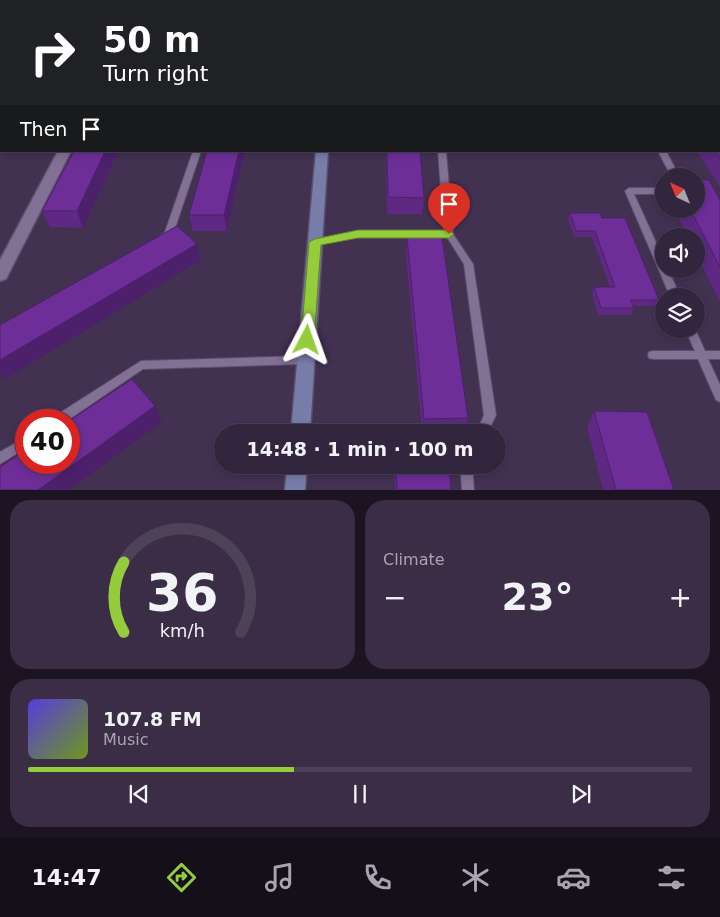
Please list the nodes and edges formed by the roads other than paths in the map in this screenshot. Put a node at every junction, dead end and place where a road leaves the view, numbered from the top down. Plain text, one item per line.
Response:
1 (65, 152) edge
2 (196, 152) edge
3 (322, 152) edge
4 (442, 152) edge
5 (663, 152) edge
6 (671, 168) edge
7 (655, 191) edge
8 (449, 234) junction
9 (315, 242) junction
10 (152, 244) edge
11 (0, 275) edge
12 (671, 288) edge
13 (694, 338) edge
14 (653, 355) dead end
15 (701, 355) junction
16 (720, 355) edge
17 (306, 360) junction
18 (720, 398) edge
19 (75, 409) edge
20 (301, 424) edge
21 (486, 424) edge
22 (15, 449) edge
23 (0, 459) edge
24 (296, 474) edge
25 (468, 474) edge
26 (295, 490) edge
27 (468, 490) edge

1 - 11 street
2 - 10 lane
3 - 9 street
4 - 8 lane
5 - 6 lane
7 - 12 lane
8 - 9 lane
8 - 21 lane
9 - 17 street
13 - 15 lane
14 - 15 lane
15 - 16 lane
15 - 18 lane
17 - 19 lane
17 - 20 street
22 - 23 lane
24 - 26 street
25 - 27 lane

